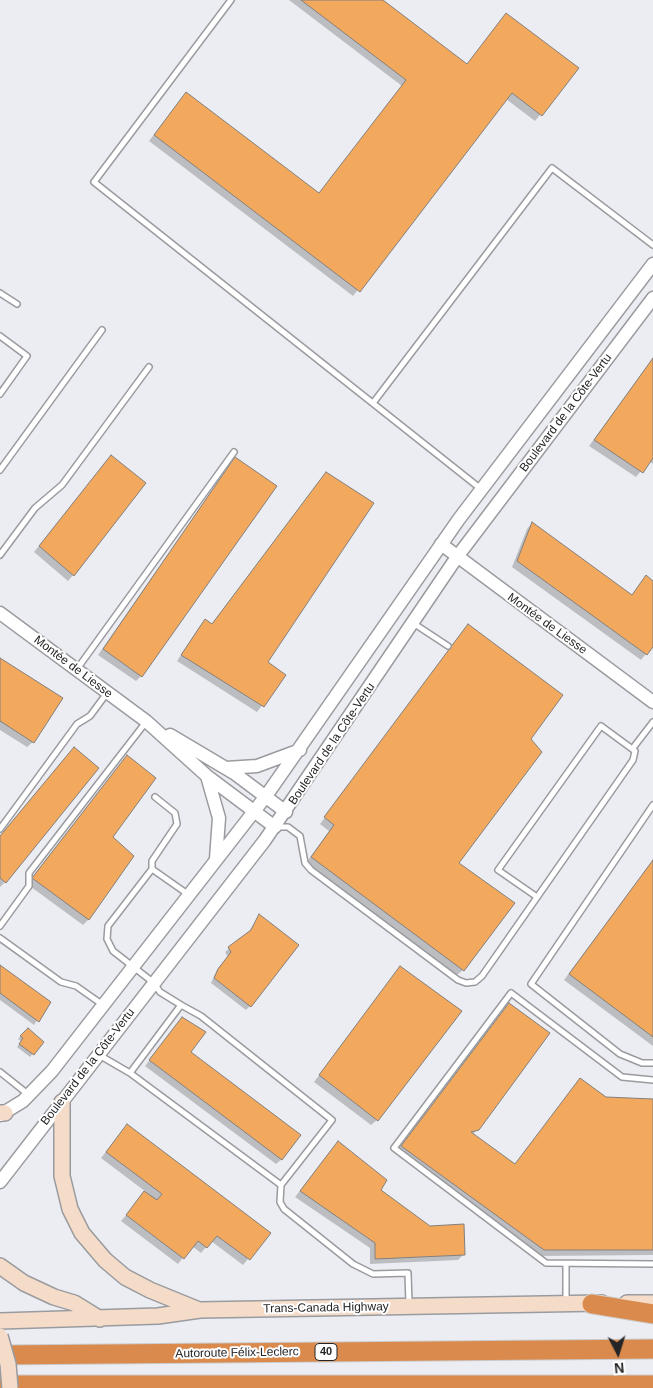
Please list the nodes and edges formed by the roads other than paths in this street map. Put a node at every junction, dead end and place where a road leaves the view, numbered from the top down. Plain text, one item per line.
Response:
1 (231, 0) edge
2 (653, 245) edge
3 (653, 264) edge
4 (0, 293) edge
5 (653, 298) edge
6 (17, 304) dead end
7 (102, 330) dead end
8 (0, 336) edge
9 (149, 367) dead end
10 (0, 394) edge
11 (373, 403) junction
12 (234, 452) dead end
13 (0, 470) edge
14 (482, 489) junction
15 (441, 544) junction
16 (0, 555) edge
17 (457, 557) junction
18 (0, 613) edge
19 (413, 623) junction
20 (448, 646) dead end
21 (77, 670) junction
22 (107, 693) junction
23 (653, 702) edge
24 (146, 721) junction
25 (653, 722) edge
26 (633, 748) junction
27 (300, 750) junction
28 (226, 768) junction
29 (207, 776) junction
30 (266, 796) junction
31 (155, 797) dead end
32 (653, 805) edge
33 (254, 812) junction
34 (286, 812) junction
35 (281, 827) junction
36 (0, 829) edge
37 (216, 860) junction
38 (152, 869) junction
39 (189, 895) junction
40 (537, 898) junction
41 (0, 926) edge
42 (0, 938) edge
43 (133, 967) junction
44 (154, 983) junction
45 (104, 1005) junction
46 (181, 1005) junction
47 (98, 1055) junction
48 (653, 1063) edge
49 (0, 1072) edge
50 (130, 1073) junction
51 (653, 1080) edge
52 (29, 1095) junction
53 (62, 1102) junction
54 (2, 1112) edge
55 (1, 1181) edge
56 (281, 1185) junction
57 (653, 1264) edge
58 (566, 1265) junction
59 (0, 1266) edge
60 (653, 1303) edge
61 (566, 1304) junction
62 (592, 1304) junction
63 (410, 1306) junction
64 (200, 1310) junction
65 (653, 1314) edge
66 (100, 1319) junction
67 (0, 1321) edge
68 (0, 1336) edge
69 (653, 1349) edge
70 (0, 1355) edge
71 (0, 1384) edge
72 (653, 1385) edge
73 (10, 1388) edge

1 - 11 lane
2 - 11 lane
3 - 14 street, Boulevard de la Côte-Vertu
4 - 6 lane
5 - 17 street, Boulevard de la Côte-Vertu
7 - 13 lane
8 - 10 lane
9 - 16 lane
11 - 14 lane
12 - 21 lane
14 - 15 street, Boulevard de la Côte-Vertu
15 - 17 street, Montée de Liesse
15 - 27 street, Boulevard de la Côte-Vertu
17 - 19 street, Boulevard de la Côte-Vertu
17 - 23 street, Montée de Liesse
18 - 21 street, Montée de Liesse
19 - 20 lane
19 - 34 street, Boulevard de la Côte-Vertu
21 - 22 street, Montée de Liesse
22 - 24 street, Montée de Liesse
22 - 36 lane
24 - 28 street, Montée de Liesse
24 - 29 street, Montée de Liesse
24 - 41 lane
25 - 26 lane
26 - 40 lane
26 - 40 lane
27 - 28 street
27 - 30 street, Boulevard de la Côte-Vertu
28 - 30 street, Montée de Liesse
29 - 33 street, Montée de Liesse
29 - 37 street
30 - 33 street, Boulevard de la Côte-Vertu
30 - 34 street, Montée de Liesse
31 - 38 lane
32 - 48 lane
33 - 35 street, Montée de Liesse
33 - 37 street, Boulevard de la Côte-Vertu
34 - 35 street, Boulevard de la Côte-Vertu
35 - 40 lane
35 - 44 street, Boulevard de la Côte-Vertu
37 - 39 street, Boulevard de la Côte-Vertu
38 - 39 lane
38 - 43 lane
39 - 43 street, Boulevard de la Côte-Vertu
42 - 45 lane
43 - 44 lane
43 - 45 street, Boulevard de la Côte-Vertu
44 - 46 lane
44 - 47 street, Boulevard de la Côte-Vertu
45 - 52 street, Boulevard de la Côte-Vertu
46 - 50 lane
46 - 56 lane
47 - 50 lane
47 - 53 street, Boulevard de la Côte-Vertu
49 - 52 lane
50 - 56 lane
51 - 58 lane
52 - 54 street, Boulevard de la Côte-Vertu
53 - 55 street, Boulevard de la Côte-Vertu
53 - 64 main road
56 - 63 lane
57 - 58 lane
58 - 61 lane
59 - 66 main road
60 - 62 main road, Trans-Canada Highway
61 - 62 main road, Trans-Canada Highway
61 - 63 main road, Trans-Canada Highway
62 - 65 highway
63 - 64 main road, Trans-Canada Highway
64 - 66 main road, Trans-Canada Highway
66 - 67 main road, Trans-Canada Highway
68 - 73 main road, bridge
69 - 70 highway, Autoroute Félix-Leclerc / 40
71 - 72 highway

